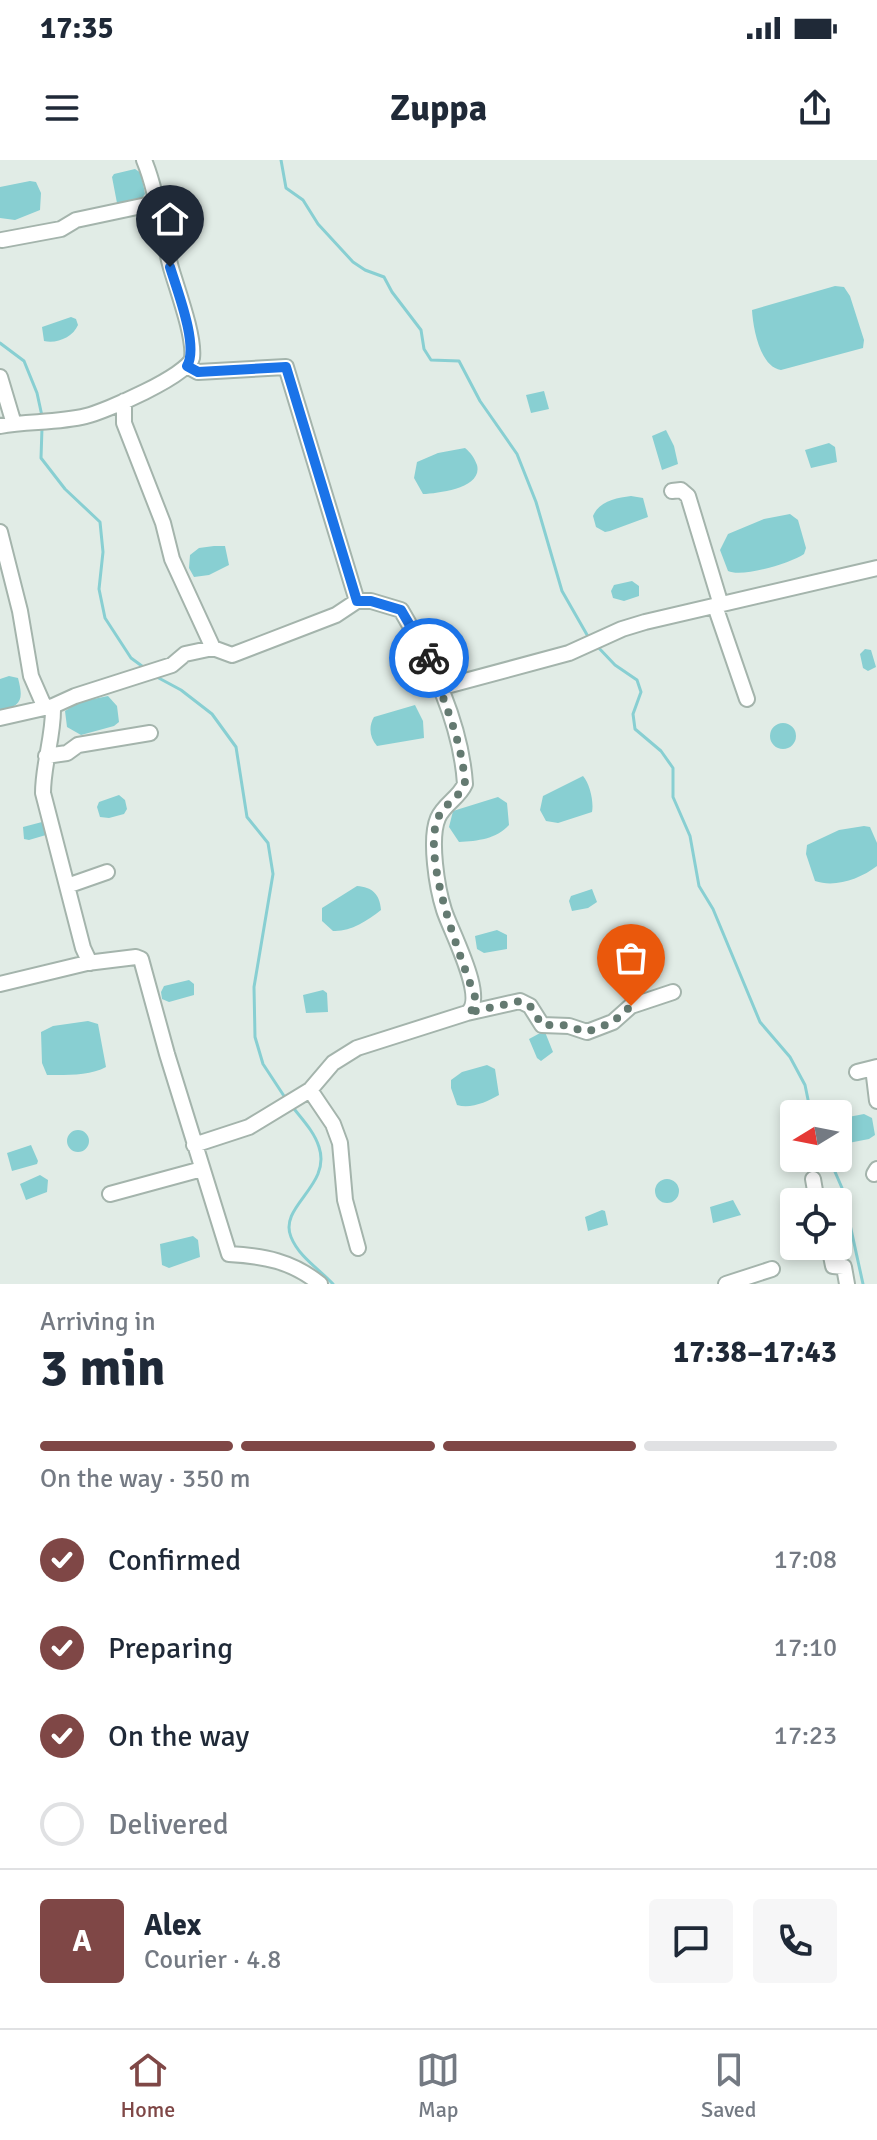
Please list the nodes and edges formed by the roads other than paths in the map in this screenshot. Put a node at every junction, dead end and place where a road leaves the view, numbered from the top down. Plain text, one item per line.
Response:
1 (144, 160) edge
2 (156, 203) junction
3 (2, 240) dead end
4 (187, 366) junction
5 (0, 377) edge
6 (124, 401) junction
7 (7, 425) edge
8 (672, 491) dead end
9 (0, 532) edge
10 (877, 568) edge
11 (357, 601) junction
12 (718, 606) junction
13 (213, 648) junction
14 (439, 688) junction
15 (747, 699) dead end
16 (49, 707) junction
17 (0, 718) edge
18 (150, 733) dead end
19 (46, 756) junction
20 (107, 872) dead end
21 (67, 886) junction
22 (90, 963) junction
23 (0, 984) edge
24 (673, 992) dead end
25 (467, 1013) junction
26 (875, 1068) edge
27 (857, 1072) dead end
28 (310, 1090) junction
29 (877, 1101) edge
30 (194, 1145) junction
31 (202, 1169) junction
32 (813, 1179) dead end
33 (815, 1188) edge
34 (110, 1194) dead end
35 (358, 1248) dead end
36 (832, 1260) edge
37 (772, 1269) dead end
38 (320, 1284) edge
39 (726, 1284) edge
40 (847, 1284) edge

1 - 2 street
2 - 3 street
2 - 4 street
4 - 6 street
4 - 11 street
5 - 7 street
6 - 7 street
6 - 13 street
8 - 12 street
9 - 16 street
10 - 12 street
11 - 13 street
11 - 14 street
12 - 14 street
12 - 15 street
13 - 16 street
14 - 25 street
16 - 17 street
16 - 19 street
18 - 19 street
19 - 21 street
20 - 21 street
21 - 22 street
22 - 23 street
22 - 30 street
24 - 25 street
25 - 28 street
26 - 27 street
26 - 29 street
28 - 30 street
28 - 35 street
30 - 31 street
31 - 34 street
31 - 38 street
32 - 33 street
36 - 40 street
37 - 39 street

